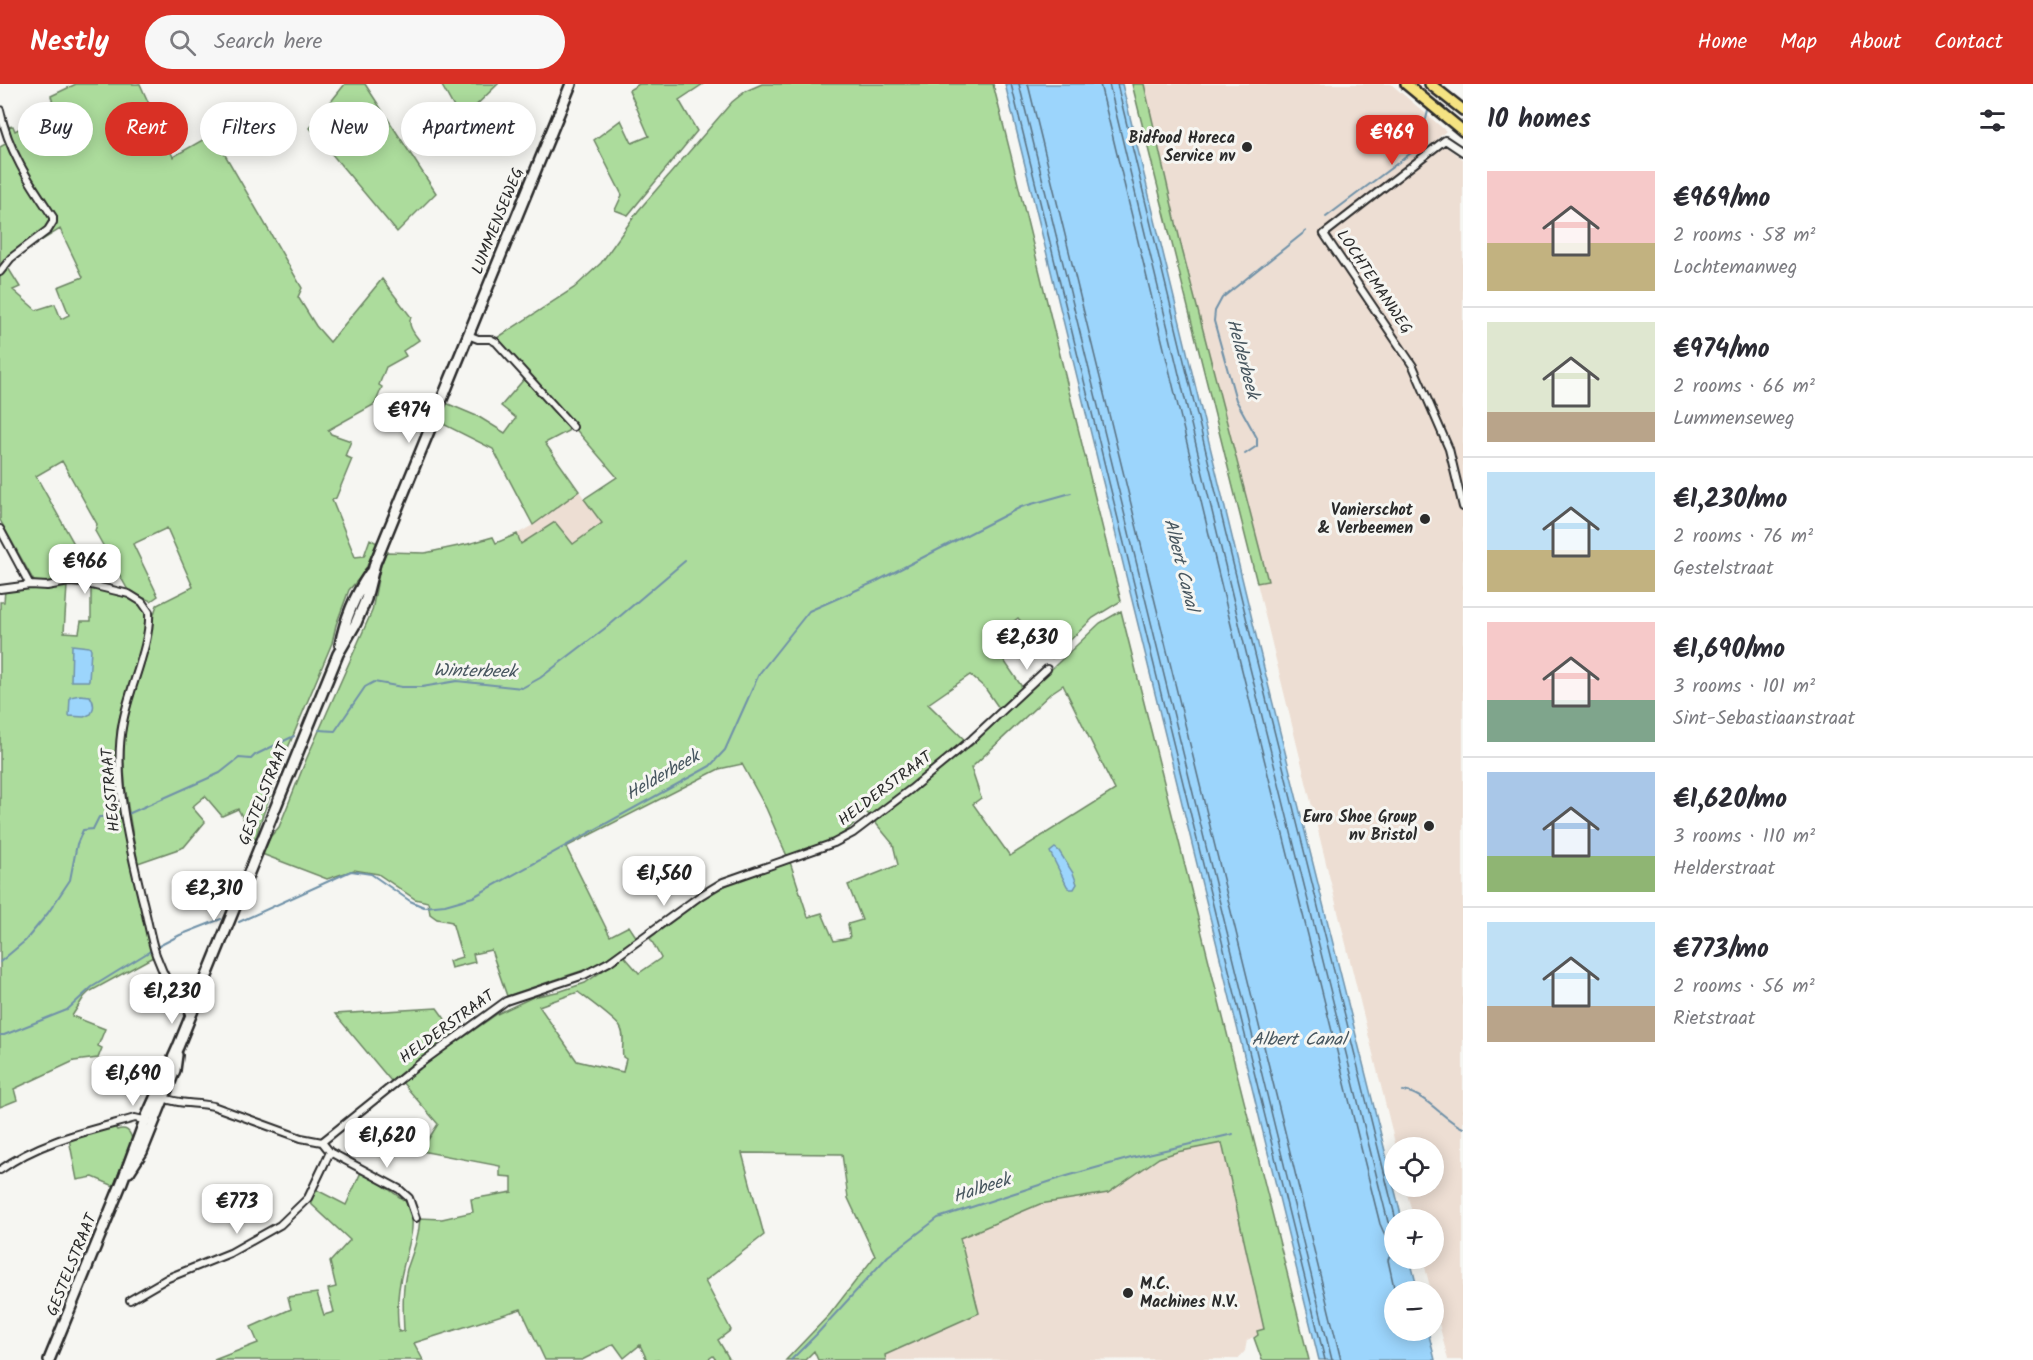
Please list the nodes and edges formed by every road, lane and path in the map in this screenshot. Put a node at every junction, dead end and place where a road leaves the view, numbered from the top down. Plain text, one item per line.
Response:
1 (571, 84) edge
2 (1406, 84) edge
3 (1430, 84) edge
4 (0, 110) edge
5 (1463, 110) edge
6 (1463, 131) edge
7 (1463, 152) edge
8 (0, 272) edge
9 (468, 335) junction
10 (573, 428) dead end
11 (1463, 507) edge
12 (0, 529) edge
13 (374, 565) joint
14 (30, 585) junction
15 (0, 590) edge
16 (1047, 669) dead end
17 (191, 1013) junction
18 (160, 1096) junction
19 (150, 1122) junction
20 (322, 1142) junction
21 (330, 1152) junction
22 (0, 1170) edge
23 (416, 1218) dead end
24 (130, 1300) dead end
25 (49, 1360) edge

1 - 9 main road, LUMMENSEWEG
2 - 6 main road
3 - 5 main road
4 - 8 street
7 - 11 street, LOCHTEMANWEG
9 - 10 street
9 - 13 main road, LUMMENSEWEG
12 - 14 street
13 - 17 main road, GESTELSTRAAT
14 - 15 street, HEGSTRAAT
14 - 17 street, HEGSTRAAT
16 - 20 street, HELDERSTRAAT
17 - 18 main road, GESTELSTRAAT
18 - 19 main road, GESTELSTRAAT
18 - 20 street
19 - 22 street
19 - 25 main road, GESTELSTRAAT
20 - 21 street
21 - 23 street
21 - 24 street

